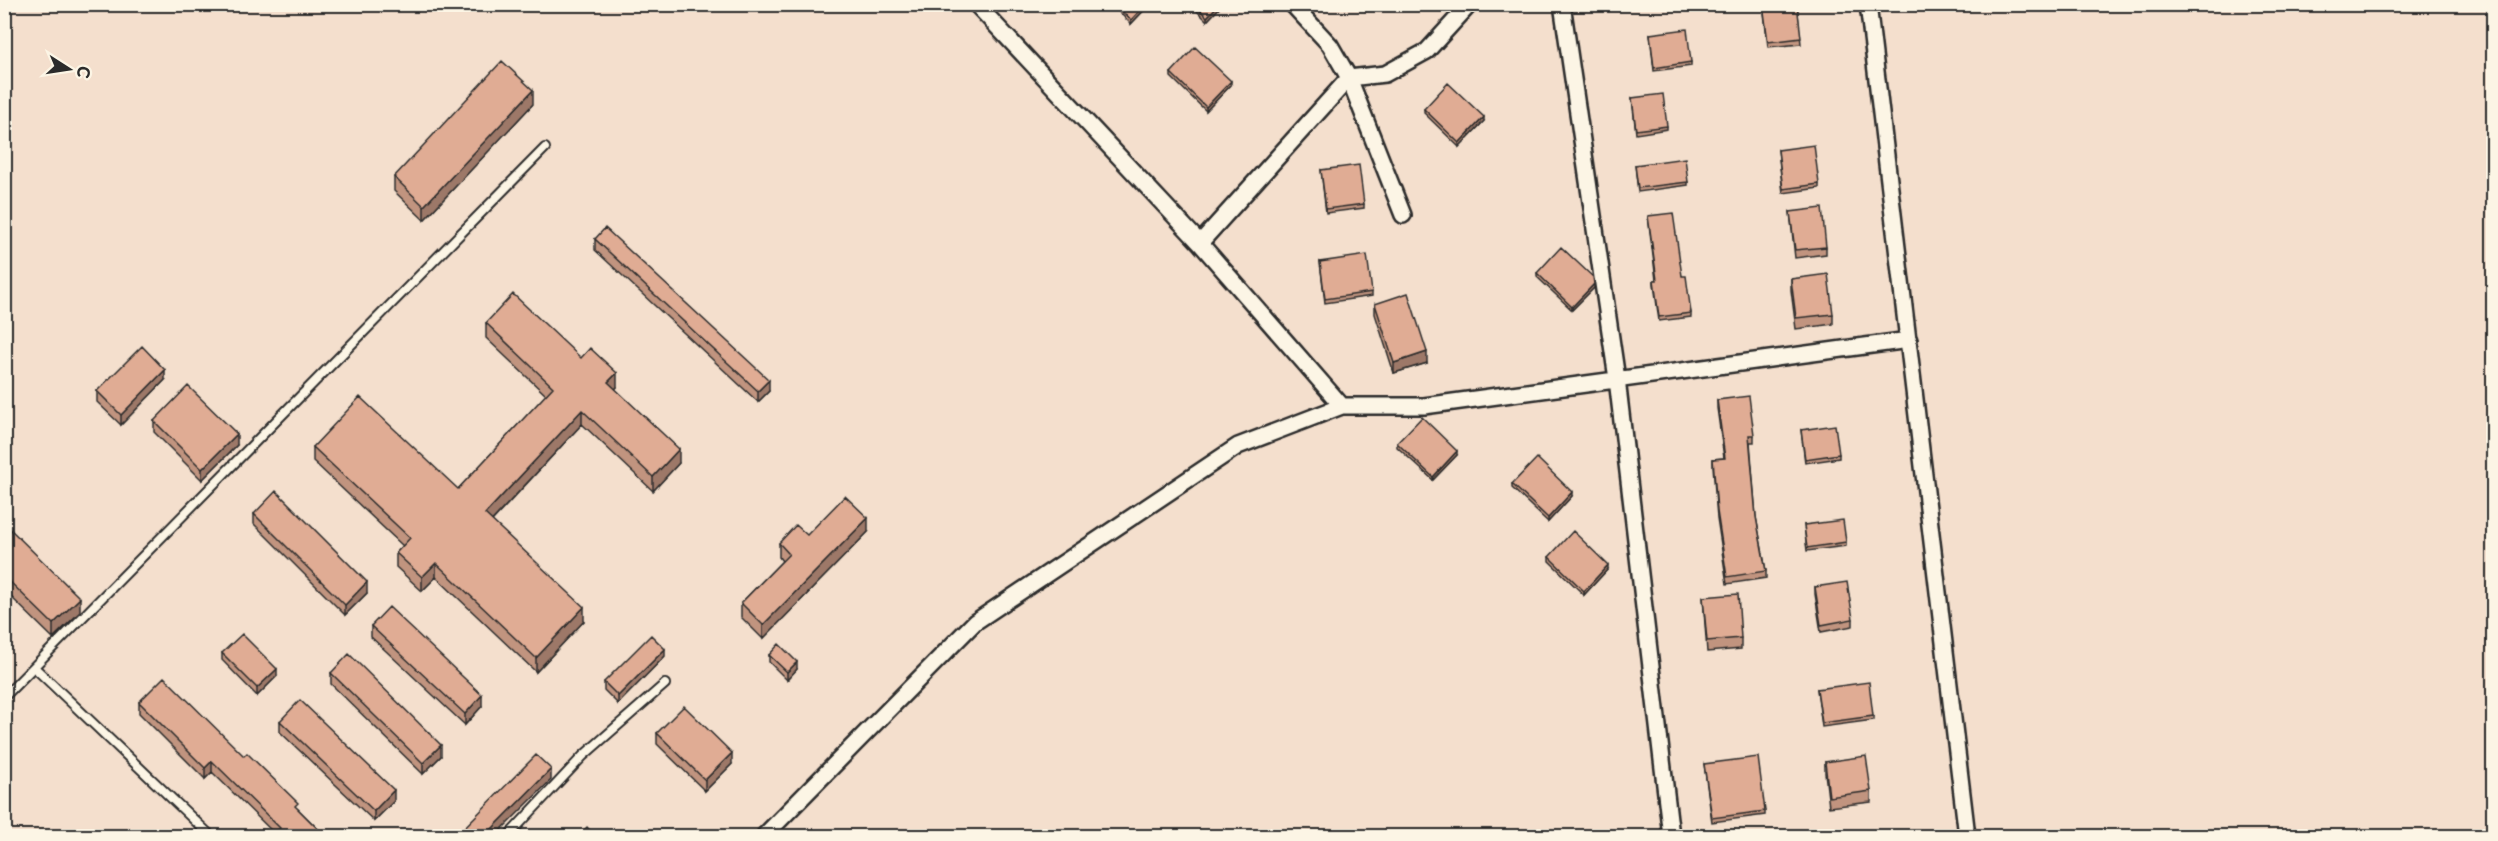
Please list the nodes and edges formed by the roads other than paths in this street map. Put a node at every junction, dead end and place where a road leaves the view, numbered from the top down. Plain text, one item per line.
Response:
1 (976, 4) edge
2 (1292, 4) edge
3 (1470, 4) edge
4 (1562, 4) edge
5 (1868, 4) edge
6 (1349, 78) junction
7 (545, 148) dead end
8 (1403, 214) dead end
9 (1200, 243) junction
10 (1909, 340) junction
11 (1617, 380) junction
12 (1342, 406) junction
13 (35, 668) junction
14 (665, 684) dead end
15 (4, 697) edge
16 (211, 837) edge
17 (508, 837) edge
18 (764, 837) edge
19 (1671, 837) edge
20 (1967, 837) edge

1 - 9 street
2 - 6 street
3 - 6 street
4 - 11 street
5 - 10 street
6 - 8 street
6 - 9 street
7 - 13 lane
9 - 12 street
10 - 11 street
10 - 20 street
11 - 12 street
11 - 19 street
12 - 18 street
13 - 15 lane
13 - 16 lane
14 - 17 lane

